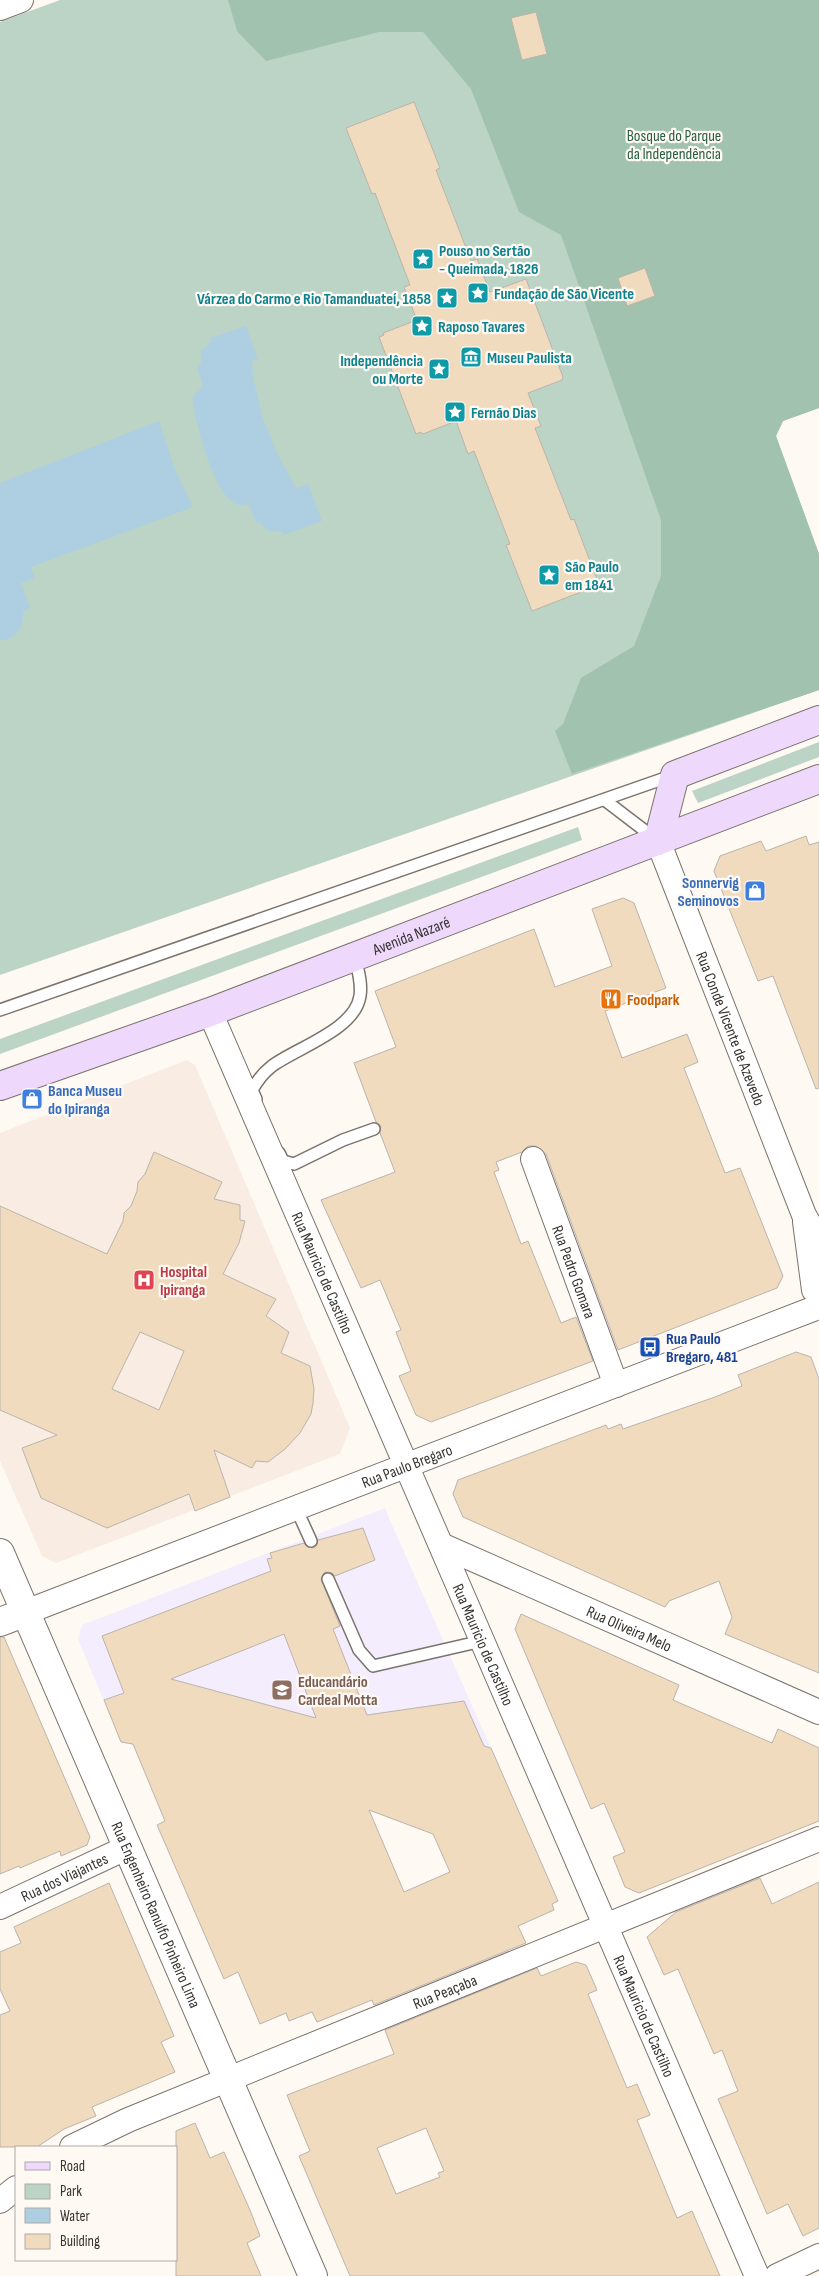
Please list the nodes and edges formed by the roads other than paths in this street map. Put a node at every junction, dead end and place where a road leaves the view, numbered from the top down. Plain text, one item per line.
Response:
1 (21, 0) edge
2 (0, 8) edge
3 (819, 720) edge
4 (675, 775) junction
5 (819, 780) edge
6 (606, 801) junction
7 (658, 841) junction
8 (355, 958) junction
9 (0, 1010) edge
10 (210, 1012) junction
11 (0, 1086) edge
12 (374, 1129) dead end
13 (533, 1159) dead end
14 (804, 1215) junction
15 (819, 1241) edge
16 (816, 1300) edge
17 (616, 1385) junction
18 (407, 1465) junction
19 (296, 1508) junction
20 (311, 1541) dead end
21 (441, 1545) junction
22 (0, 1553) edge
23 (328, 1579) dead end
24 (26, 1612) junction
25 (0, 1622) edge
26 (482, 1641) junction
27 (819, 1712) edge
28 (819, 1840) edge
29 (128, 1847) junction
30 (0, 1906) edge
31 (606, 1926) junction
32 (229, 2079) junction
33 (74, 2146) edge
34 (15, 2189) edge
35 (0, 2202) edge
36 (819, 2256) edge
37 (314, 2276) edge
38 (757, 2276) edge
39 (777, 2276) edge

1 - 2 street
3 - 4 main road
4 - 6 lane
4 - 7 main road
5 - 7 main road, Avenida Nazaré
6 - 7 lane
6 - 9 lane
7 - 8 main road, Avenida Nazaré
7 - 14 street, Rua Conde Vicente de Azevedo
8 - 10 main road, Avenida Nazaré
8 - 12 lane
10 - 11 main road, Avenida Nazaré
10 - 18 street, Rua Mauricio de Castilho
13 - 17 street, Rua Pedro Gomara
14 - 15 street, Rua Conde Vicente de Azevedo
14 - 16 street, Rua Conde Vicente de Azevedo
16 - 17 street, Rua Paulo Bregaro
17 - 18 street, Rua Paulo Bregaro
18 - 19 street, Rua Paulo Bregaro
18 - 21 street, Rua Mauricio de Castilho
19 - 20 lane
19 - 24 street, Rua Paulo Bregaro
21 - 26 street, Rua Mauricio de Castilho
21 - 27 street, Rua Oliveira Melo
22 - 24 street, Rua Engenheiro Ranulfo Pinheiro Lima
23 - 26 lane
24 - 25 street, Rua Paulo Bregaro
24 - 29 street, Rua Engenheiro Ranulfo Pinheiro Lima
26 - 31 street, Rua Mauricio de Castilho
28 - 31 street, Rua Peaçaba
29 - 30 street, Rua dos Viajantes
29 - 32 street, Rua Engenheiro Ranulfo Pinheiro Lima
31 - 32 street, Rua Peaçaba
31 - 38 street, Rua Mauricio de Castilho
32 - 33 street, Rua Peaçaba
32 - 37 street, Rua Engenheiro Ranulfo Pinheiro Lima
34 - 35 street
36 - 39 street

